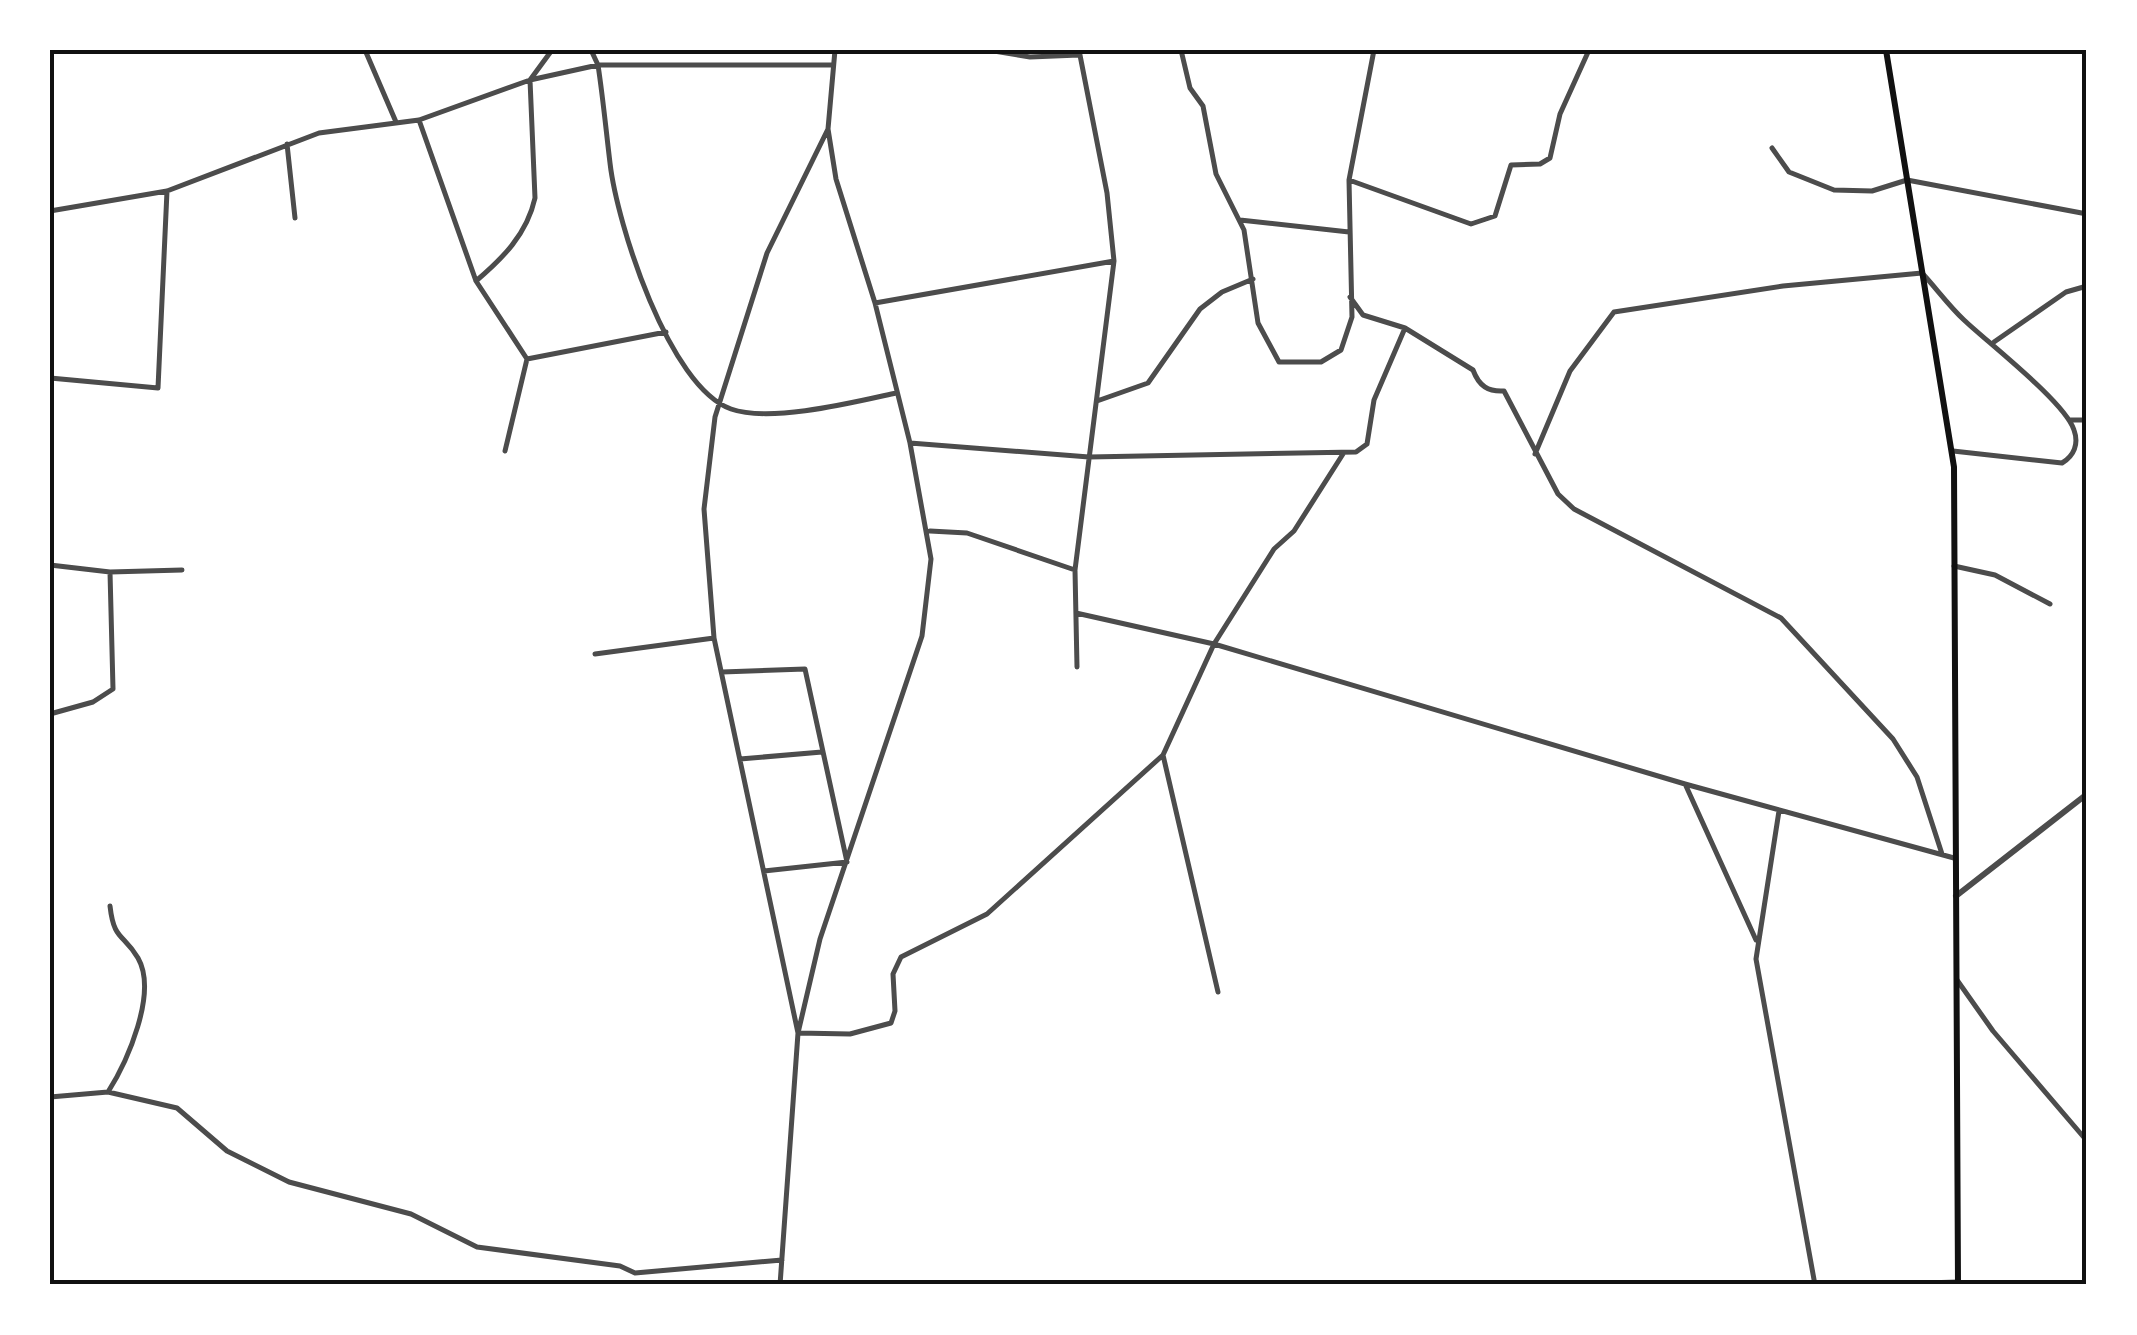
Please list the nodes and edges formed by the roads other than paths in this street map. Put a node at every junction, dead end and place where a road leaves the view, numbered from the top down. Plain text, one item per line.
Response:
1 (365, 50) edge
2 (552, 50) edge
3 (591, 50) edge
4 (835, 50) edge
5 (988, 50) edge
6 (1182, 50) edge
7 (1374, 50) edge
8 (1589, 50) edge
9 (1886, 50) edge
10 (1079, 52) edge
11 (598, 65) junction
12 (833, 65) junction
13 (530, 80) junction
14 (419, 120) junction
15 (396, 122) junction
16 (828, 129) junction
17 (286, 144) junction
18 (1772, 148) dead end
19 (1349, 180) junction
20 (1907, 180) junction
21 (168, 191) junction
22 (50, 211) edge
23 (2087, 214) edge
24 (294, 218) dead end
25 (1240, 220) junction
26 (1348, 232) junction
27 (1114, 261) junction
28 (1922, 272) junction
29 (1253, 279) junction
30 (476, 282) junction
31 (2087, 286) edge
32 (1350, 297) junction
33 (876, 303) junction
34 (1405, 328) junction
35 (666, 332) junction
36 (1994, 342) junction
37 (527, 359) junction
38 (50, 378) edge
39 (896, 393) junction
40 (1097, 400) junction
41 (720, 403) junction
42 (2070, 420) junction
43 (2087, 420) edge
44 (910, 443) junction
45 (506, 451) dead end
46 (1953, 451) junction
47 (1343, 454) junction
48 (1535, 454) junction
49 (1089, 457) junction
50 (930, 532) junction
51 (50, 565) edge
52 (1954, 566) junction
53 (182, 570) dead end
54 (1076, 570) junction
55 (110, 572) junction
56 (2050, 604) dead end
57 (1076, 613) junction
58 (714, 638) junction
59 (1214, 644) junction
60 (595, 654) dead end
61 (1077, 666) dead end
62 (722, 672) junction
63 (50, 714) edge
64 (822, 752) junction
65 (1163, 755) junction
66 (740, 759) junction
67 (1685, 784) junction
68 (2087, 794) edge
69 (1779, 811) junction
70 (1942, 855) junction
71 (1954, 858) junction
72 (848, 862) junction
73 (764, 871) junction
74 (1954, 896) junction
75 (110, 906) dead end
76 (1757, 943) junction
77 (1956, 978) junction
78 (1218, 992) dead end
79 (798, 1033) junction
80 (108, 1092) junction
81 (50, 1097) edge
82 (2087, 1140) edge
83 (782, 1260) junction
84 (1958, 1284) edge
85 (780, 1285) edge
86 (1815, 1285) edge
87 (1859, 1285) edge

1 - 15 street
2 - 13 street
3 - 11 street
4 - 12 street
5 - 10 street
6 - 25 street
7 - 19 street
8 - 19 street
9 - 20 main road
10 - 27 street
11 - 12 street
11 - 13 street
11 - 35 street
12 - 16 street
13 - 14 street
13 - 30 street
14 - 15 street
14 - 30 street
15 - 17 street
16 - 33 street
16 - 41 street
17 - 21 street
17 - 24 street
18 - 20 street
19 - 26 street
20 - 23 street
20 - 28 main road
21 - 22 street
21 - 38 street
25 - 26 street
25 - 29 street
26 - 32 street
27 - 33 street
27 - 40 street
28 - 36 street
28 - 46 main road
28 - 48 street
29 - 32 street
29 - 40 street
30 - 37 street
31 - 36 street
32 - 34 street
33 - 39 street
34 - 47 street
34 - 48 street
35 - 37 street
35 - 41 street
36 - 42 street
37 - 45 street
39 - 41 street
39 - 44 street
40 - 49 street
41 - 58 street
42 - 43 street
42 - 46 street
44 - 49 street
44 - 50 street
46 - 52 main road
47 - 49 street
47 - 59 street
48 - 70 street
49 - 54 street
50 - 54 street
50 - 72 street
51 - 55 street
52 - 56 street
52 - 71 main road
53 - 55 street
54 - 57 street
55 - 63 street
57 - 59 street
57 - 61 street
58 - 60 street
58 - 62 street
59 - 65 street
59 - 67 street
62 - 64 street
62 - 66 street
64 - 66 street
64 - 72 street
65 - 78 street
65 - 79 street
66 - 73 street
67 - 69 street
67 - 76 street
68 - 74 street
69 - 70 street
69 - 76 street
70 - 71 street
71 - 74 main road
72 - 73 street
72 - 79 street
73 - 79 street
74 - 77 main road
75 - 80 street
76 - 86 street
77 - 82 street
77 - 84 main road
79 - 83 street
80 - 81 street
80 - 83 street
83 - 85 street
84 - 87 street

